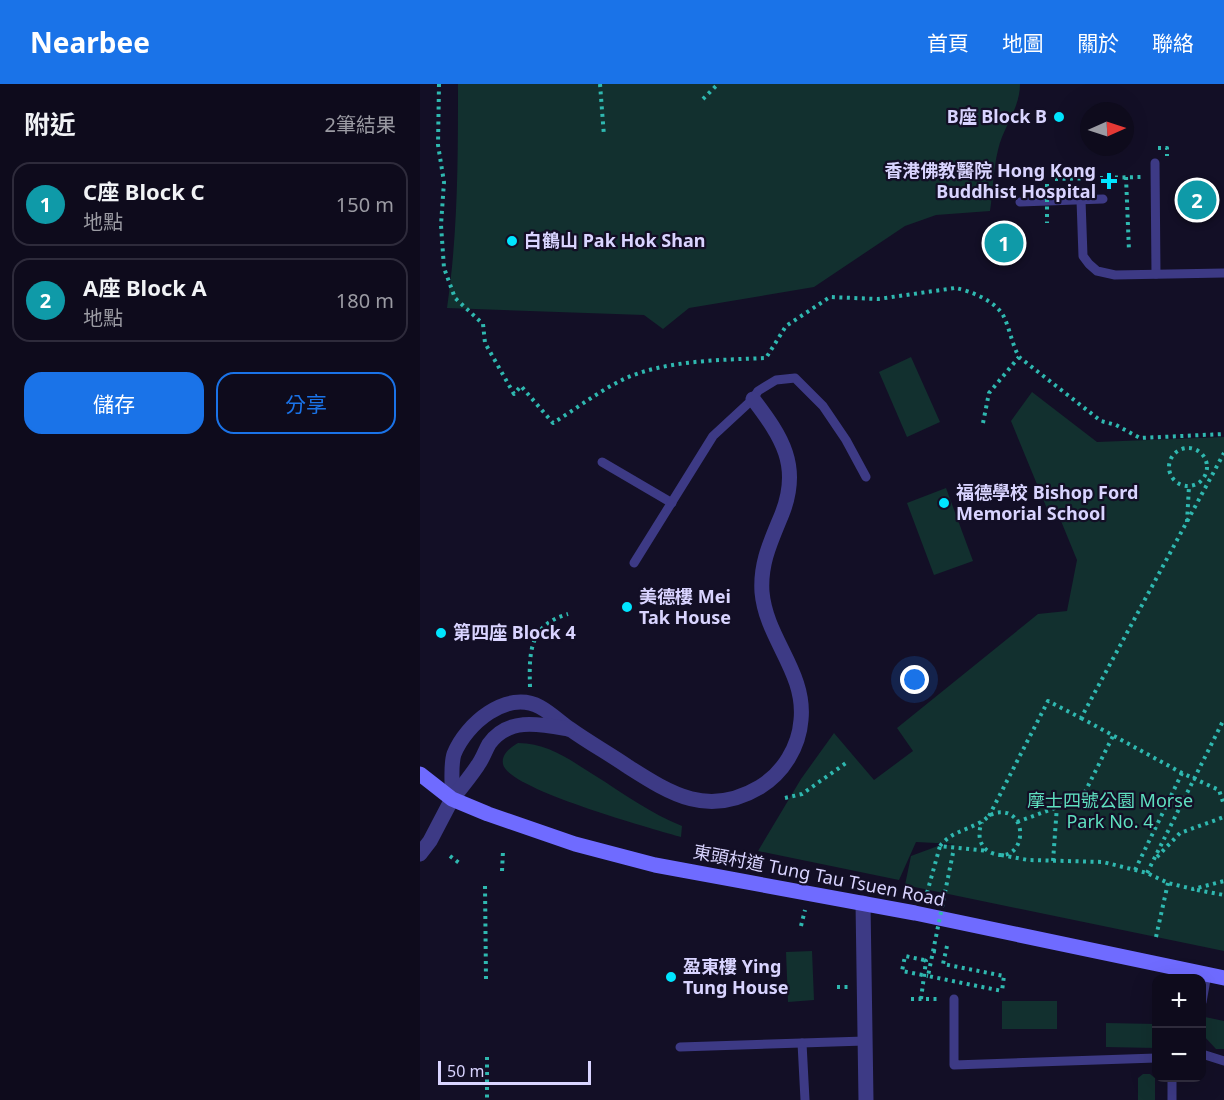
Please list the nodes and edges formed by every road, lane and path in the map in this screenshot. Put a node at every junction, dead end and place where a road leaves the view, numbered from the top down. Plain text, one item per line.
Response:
1 (439, 84) edge
2 (600, 84) edge
3 (718, 84) edge
4 (703, 99) dead end
5 (604, 136) dead end
6 (1155, 163) dead end
7 (1055, 179) dead end
8 (1047, 184) dead end
9 (1103, 199) dead end
10 (1081, 200) junction
11 (1020, 202) dead end
12 (1047, 223) dead end
13 (1129, 251) dead end
14 (1224, 273) edge
15 (1156, 274) junction
16 (1019, 357) junction
17 (753, 399) junction
18 (983, 423) dead end
19 (1224, 435) edge
20 (1224, 453) edge
21 (602, 462) dead end
22 (866, 477) dead end
23 (1189, 486) junction
24 (672, 503) junction
25 (1186, 526) junction
26 (634, 563) dead end
27 (568, 614) dead end
28 (530, 694) dead end
29 (1081, 718) junction
30 (1224, 719) edge
31 (571, 729) junction
32 (1113, 735) junction
33 (846, 763) dead end
34 (1182, 773) junction
35 (420, 774) edge
36 (1194, 777) junction
37 (785, 798) dead end
38 (452, 799) junction
39 (1224, 805) edge
40 (1057, 806) junction
41 (989, 816) junction
42 (1224, 817) edge
43 (982, 822) junction
44 (1017, 822) junction
45 (940, 846) junction
46 (503, 851) dead end
47 (954, 851) junction
48 (988, 851) junction
49 (420, 854) edge
50 (1001, 855) junction
51 (450, 856) dead end
52 (1053, 861) junction
53 (1152, 862) junction
54 (462, 865) dead end
55 (1136, 870) junction
56 (502, 871) dead end
57 (1147, 873) junction
58 (1224, 881) edge
59 (1168, 883) junction
60 (485, 886) dead end
61 (1193, 889) junction
62 (927, 893) dead end
63 (1224, 895) edge
64 (863, 903) junction
65 (1156, 938) dead end
66 (947, 946) dead end
67 (933, 951) junction
68 (940, 952) dead end
69 (1207, 974) junction
70 (928, 976) junction
71 (1224, 978) edge
72 (486, 980) dead end
73 (1206, 980) edge
74 (911, 999) dead end
75 (921, 999) junction
76 (954, 999) joint
77 (865, 1041) junction
78 (802, 1044) junction
79 (680, 1047) dead end
80 (1206, 1055) edge
81 (487, 1057) dead end
82 (1152, 1058) edge
83 (1224, 1061) edge
84 (1172, 1082) edge
85 (487, 1100) edge
86 (805, 1100) edge
87 (866, 1100) edge
88 (1172, 1100) edge

1 - 16 path
2 - 5 path
3 - 4 path
6 - 15 lane
7 - 13 path
8 - 12 path, bridge
9 - 10 lane
10 - 11 lane
10 - 15 lane
14 - 15 lane
16 - 18 path
16 - 19 path
17 - 22 lane
17 - 24 lane
17 - 31 street
20 - 25 path
21 - 24 lane
23 - 23 path
23 - 25 path
24 - 26 lane
25 - 29 path
27 - 28 path
29 - 32 path
29 - 41 path
30 - 36 path
31 - 38 street
31 - 38 street
32 - 34 path
32 - 40 path
33 - 37 path
34 - 36 path
34 - 55 path
35 - 38 main road, 東頭村道 Tung Tau Tsuen Road
36 - 39 path
36 - 53 path
38 - 49 street
38 - 64 main road, 東頭村道 Tung Tau Tsuen Road
40 - 44 path
40 - 52 path
41 - 43 path
41 - 44 path
42 - 53 path
43 - 45 path
43 - 48 path
44 - 50 path
45 - 47 path
45 - 62 path
46 - 56 path
47 - 48 path
47 - 67 path, bridge
48 - 50 path
50 - 52 path
51 - 54 path
52 - 55 path
53 - 57 path
55 - 57 path
57 - 59 path
58 - 61 path
59 - 61 path
59 - 65 path
60 - 72 path
61 - 63 path
64 - 69 main road, 東頭村道 Tung Tau Tsuen Road
64 - 77 street
66 - 70 path, bridge
67 - 68 path, bridge
67 - 70 path, bridge
69 - 71 main road, 東頭村道 Tung Tau Tsuen Road
69 - 73 lane
70 - 75 path, bridge
74 - 75 path
75 - 76 path
76 - 82 lane
77 - 78 lane
77 - 87 street
78 - 79 lane
78 - 86 lane
80 - 83 lane
81 - 85 path
84 - 88 lane

